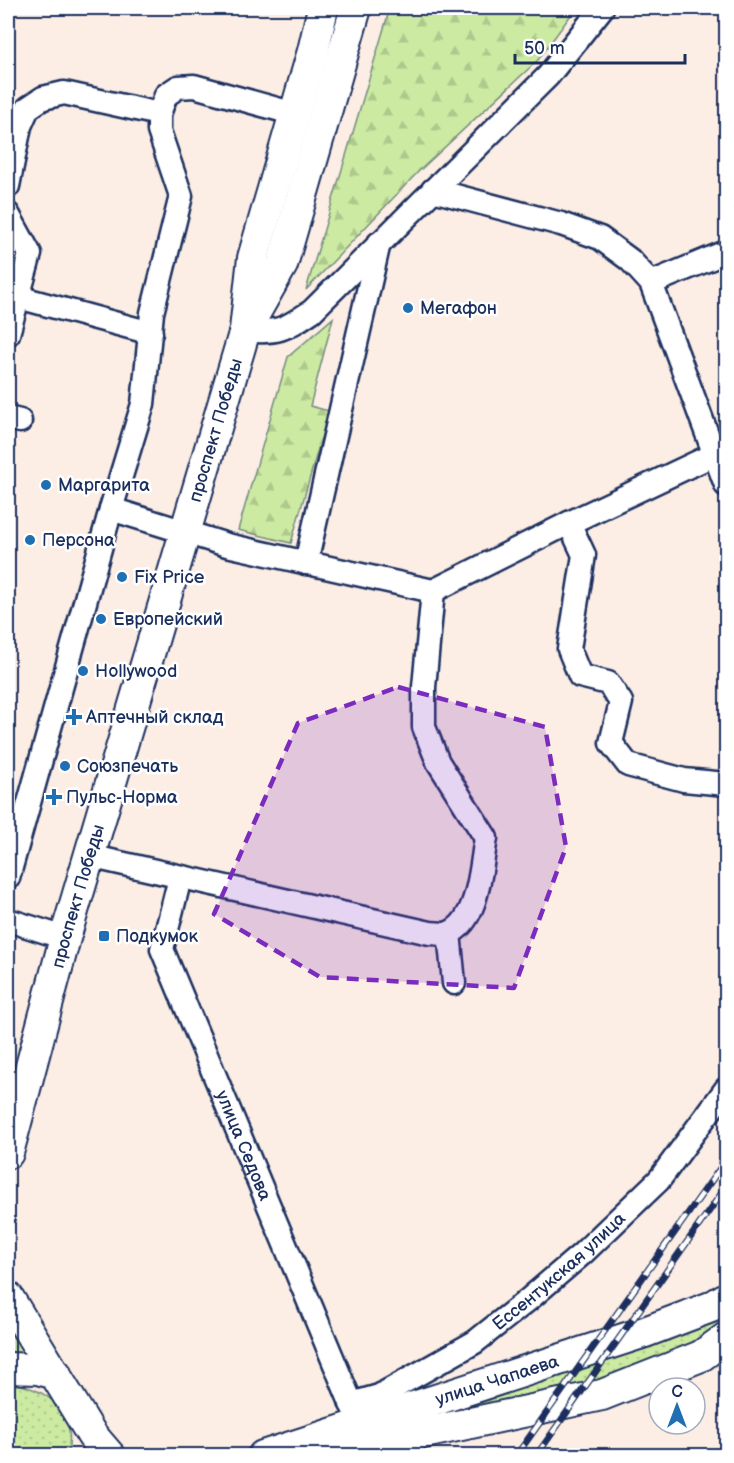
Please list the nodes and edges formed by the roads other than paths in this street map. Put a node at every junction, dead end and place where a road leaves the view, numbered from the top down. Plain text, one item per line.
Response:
1 (323, 8) edge
2 (356, 8) edge
3 (602, 8) edge
4 (159, 114) junction
5 (295, 114) junction
6 (8, 186) edge
7 (434, 190) junction
8 (8, 214) edge
9 (380, 243) junction
10 (726, 252) edge
11 (651, 283) junction
12 (18, 297) junction
13 (245, 330) junction
14 (151, 333) junction
15 (8, 334) edge
16 (715, 454) junction
17 (726, 485) edge
18 (111, 509) junction
19 (569, 523) junction
20 (184, 532) junction
21 (306, 563) junction
22 (433, 591) junction
23 (726, 784) edge
24 (89, 856) junction
25 (8, 878) edge
26 (180, 878) junction
27 (8, 920) edge
28 (449, 933) junction
29 (65, 938) junction
30 (453, 982) dead end
31 (726, 1089) edge
32 (8, 1149) edge
33 (8, 1297) edge
34 (726, 1298) edge
35 (726, 1338) edge
36 (8, 1368) edge
37 (56, 1374) junction
38 (352, 1407) joint
39 (96, 1449) edge
40 (263, 1455) edge
41 (333, 1455) edge

1 - 5 main road, проспект Победы
2 - 13 main road, проспект Победы
3 - 7 street
4 - 5 street
4 - 6 street
4 - 14 street
5 - 13 main road, проспект Победы
7 - 9 street
7 - 11 street
8 - 12 street
9 - 13 street
9 - 21 street
10 - 11 street
11 - 16 street
12 - 14 street
12 - 15 street
13 - 20 main road, проспект Победы
14 - 18 street
16 - 17 street
16 - 19 street
18 - 20 street
18 - 25 street
19 - 22 street
19 - 23 street
20 - 21 street
20 - 24 main road, проспект Победы
21 - 22 street
22 - 28 street
24 - 26 street
24 - 29 main road, проспект Победы
26 - 28 street
26 - 38 street, улица Седова
27 - 29 street
28 - 30 street
29 - 32 main road, проспект Победы
31 - 38 street, Ессентукская улица
33 - 37 main road
34 - 40 main road, улица Чапаева
35 - 41 main road, улица Чапаева
36 - 37 main road
37 - 39 main road

